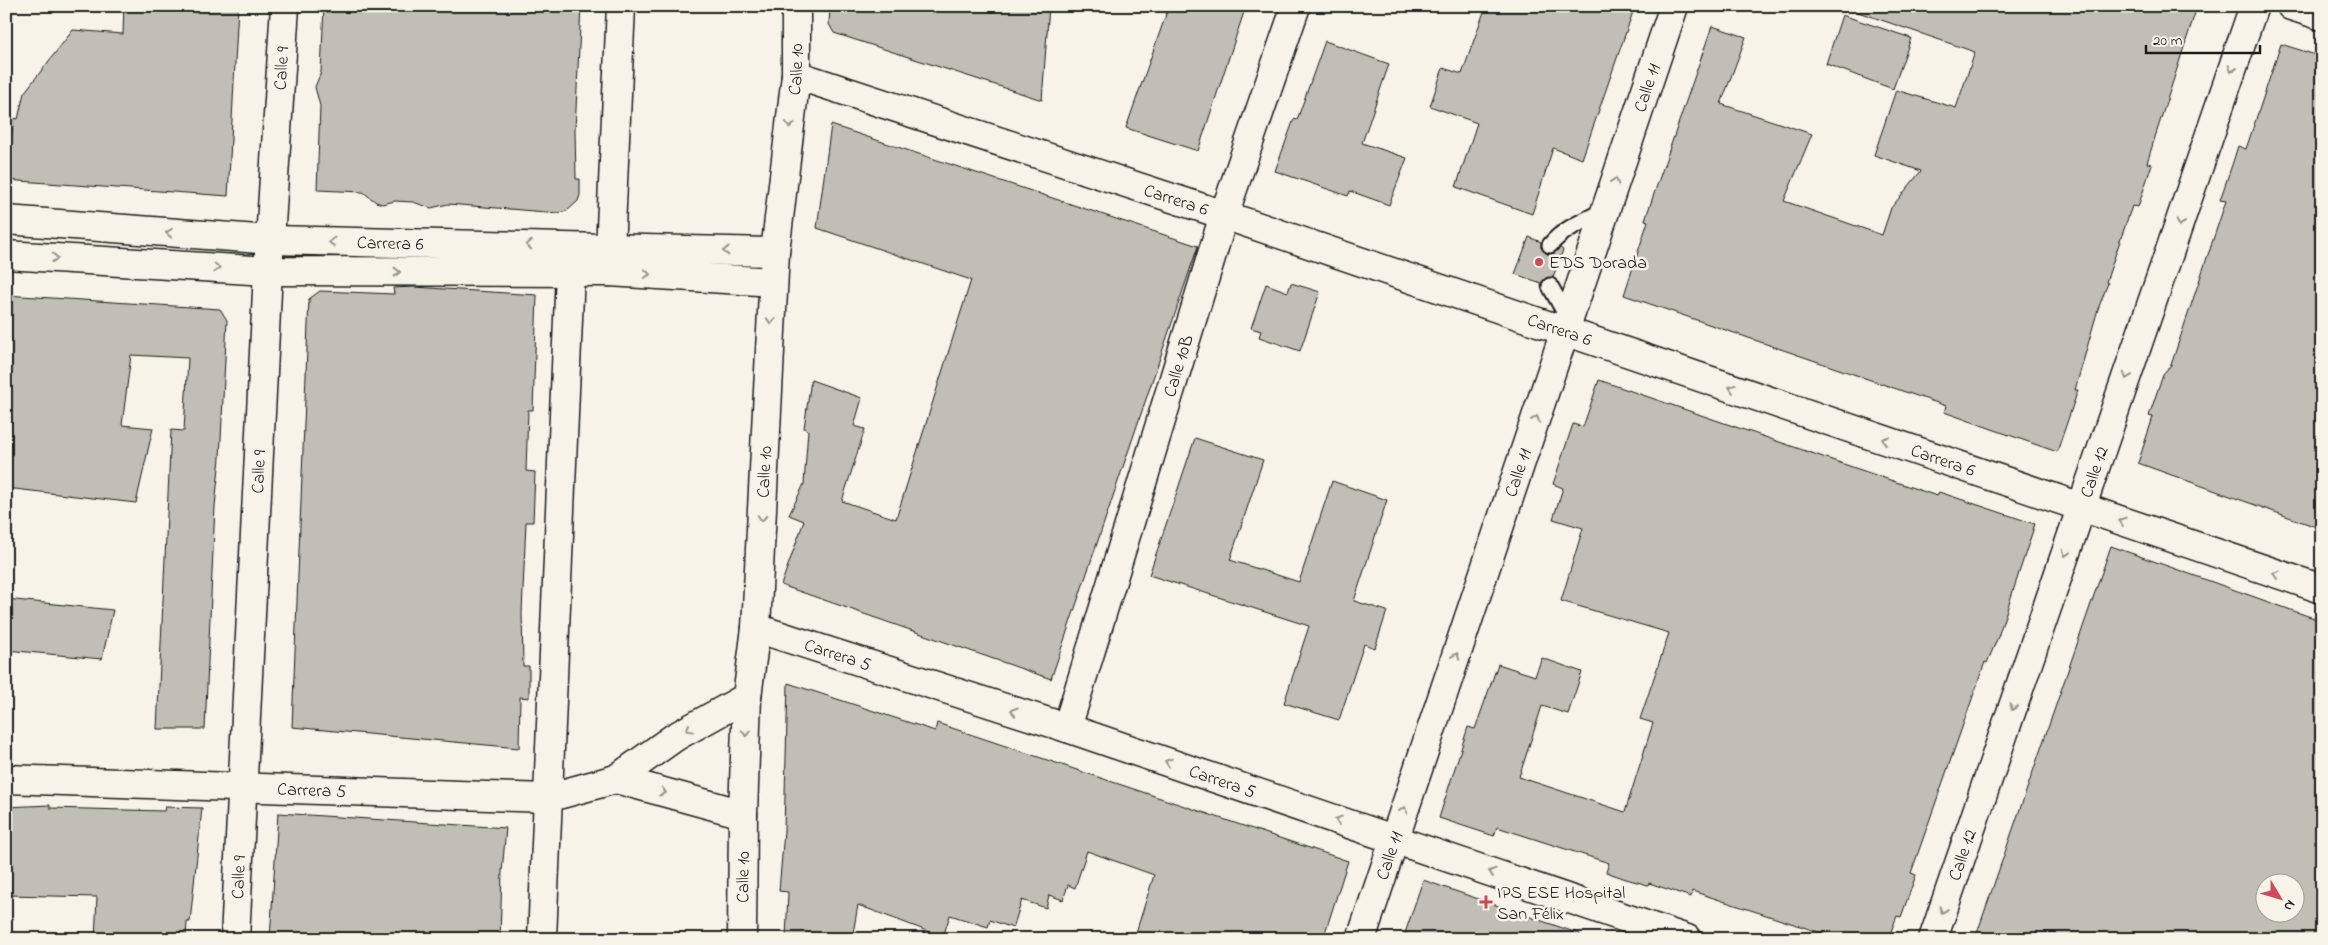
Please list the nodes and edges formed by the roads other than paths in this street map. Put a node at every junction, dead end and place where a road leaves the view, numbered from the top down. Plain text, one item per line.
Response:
1 (285, 6) edge
2 (621, 6) edge
3 (796, 6) edge
4 (1296, 6) edge
5 (1674, 6) edge
6 (2254, 6) edge
7 (2291, 6) edge
8 (2322, 16) edge
9 (796, 75) junction
10 (1605, 210) junction
11 (1224, 215) junction
12 (6, 220) edge
13 (272, 240) junction
14 (1550, 245) dead end
15 (775, 252) junction
16 (6, 255) edge
17 (570, 259) junction
18 (609, 260) junction
19 (268, 271) junction
20 (773, 282) junction
21 (1550, 286) dead end
22 (1567, 325) junction
23 (2082, 507) junction
24 (2322, 590) edge
25 (756, 628) junction
26 (747, 697) junction
27 (1067, 728) junction
28 (6, 779) edge
29 (616, 779) junction
30 (242, 787) junction
31 (547, 798) junction
32 (743, 814) junction
33 (1394, 839) junction
34 (234, 939) edge
35 (542, 939) edge
36 (742, 939) edge
37 (1361, 939) edge
38 (1687, 939) edge
39 (1933, 939) edge

1 - 13 street, Calle 9
2 - 18 street
3 - 9 street, Calle 10
4 - 11 street, Calle 10B
10 -> 5 street, Calle 11
6 -> 23 street, Calle 12
7 - 8 street
9 - 11 street, Carrera 6
9 -> 15 street, Calle 10
10 - 14 lane
10 - 22 street, Calle 11
11 - 22 street, Carrera 6
11 - 27 street, Calle 10B
13 -> 12 street, Carrera 6
17 -> 13 street, Carrera 6
13 - 19 street, Calle 9
15 -> 18 street, Carrera 6
15 - 20 street, Calle 10
16 -> 19 street, Carrera 6
17 - 18 street, Carrera 6
19 -> 17 street, Carrera 6
17 - 31 street
18 -> 20 street, Carrera 6
19 - 30 street, Calle 9
20 -> 25 street, Calle 10
21 - 22 lane
23 -> 22 street, Carrera 6
33 -> 22 street, Calle 11
24 -> 23 street, Carrera 6
23 -> 39 street, Calle 12
25 - 26 street, Calle 10
27 -> 25 street, Carrera 5
26 -> 29 street, Carrera 5
26 -> 32 street, Calle 10
33 -> 27 street, Carrera 5
28 - 30 street, Carrera 5
29 - 31 street, Carrera 5
29 -> 32 street
30 - 31 street, Carrera 5
30 - 34 street, Calle 9
31 - 35 street
32 - 36 street, Calle 10
33 - 37 street, Calle 11
38 -> 33 street, Carrera 5

